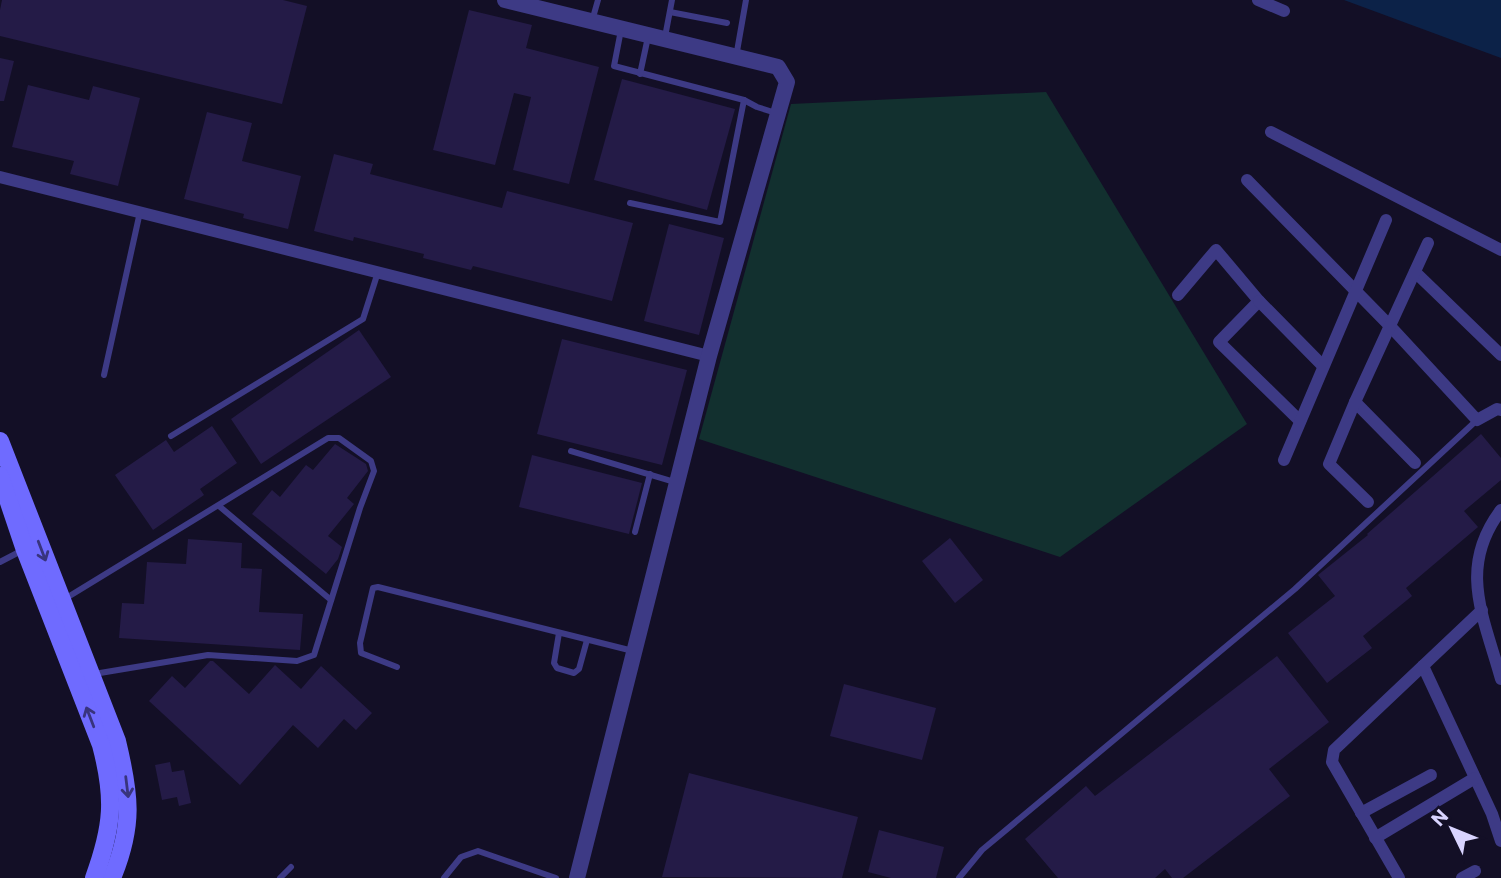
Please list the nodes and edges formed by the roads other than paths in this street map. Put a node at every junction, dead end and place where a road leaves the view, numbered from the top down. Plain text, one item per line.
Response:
1 (505, 0) edge
2 (598, 0) edge
3 (672, 0) edge
4 (746, 0) edge
5 (1258, 0) edge
6 (1284, 11) dead end
7 (670, 12) junction
8 (592, 22) junction
9 (727, 23) dead end
10 (621, 28) junction
11 (656, 37) junction
12 (736, 57) junction
13 (640, 74) junction
14 (744, 100) junction
15 (778, 113) junction
16 (1271, 132) dead end
17 (0, 177) edge
18 (1247, 180) dead end
19 (630, 203) dead end
20 (140, 212) junction
21 (1386, 220) dead end
22 (1428, 243) dead end
23 (1501, 250) edge
24 (1415, 271) junction
25 (378, 272) junction
26 (1356, 290) junction
27 (1178, 295) dead end
28 (1259, 301) junction
29 (1390, 326) junction
30 (1501, 355) edge
31 (709, 356) junction
32 (1323, 366) junction
33 (104, 375) dead end
34 (1355, 402) junction
35 (1501, 410) edge
36 (1477, 420) junction
37 (1300, 421) junction
38 (171, 436) dead end
39 (0, 441) edge
40 (571, 451) dead end
41 (1284, 460) dead end
42 (1415, 463) dead end
43 (650, 474) junction
44 (0, 475) edge
45 (677, 482) junction
46 (4, 495) edge
47 (1368, 502) dead end
48 (219, 506) junction
49 (1501, 510) edge
50 (635, 532) dead end
51 (25, 550) junction
52 (0, 562) edge
53 (331, 600) junction
54 (61, 601) junction
55 (1482, 610) junction
56 (559, 633) junction
57 (587, 640) junction
58 (634, 652) junction
59 (1423, 666) junction
60 (397, 667) dead end
61 (90, 674) junction
62 (1501, 679) edge
63 (109, 743) junction
64 (1431, 775) dead end
65 (1475, 778) junction
66 (1361, 813) junction
67 (1376, 838) junction
68 (1501, 841) edge
69 (291, 867) dead end
70 (1475, 871) dead end
71 (94, 878) edge
72 (111, 878) edge
73 (280, 878) edge
74 (444, 878) edge
75 (556, 878) edge
76 (577, 878) edge
77 (959, 878) edge
78 (1399, 878) edge
79 (1462, 878) edge

1 - 8 street
2 - 8 lane
3 - 7 lane
4 - 12 lane
5 - 6 street
7 - 9 lane
7 - 11 lane
8 - 10 street
10 - 11 street
10 - 13 lane
11 - 12 street
11 - 13 lane
12 - 15 street
13 - 14 lane
14 - 15 lane
14 - 19 lane
15 - 31 street
16 - 23 street
17 - 20 street
18 - 26 street
20 - 25 street
20 - 33 lane
21 - 26 street
22 - 24 street
24 - 29 street
24 - 30 street
25 - 31 street
25 - 38 lane
26 - 29 street
26 - 32 street
27 - 28 street
28 - 32 street
28 - 37 street
29 - 34 street
29 - 36 street
31 - 45 street
32 - 37 street
34 - 42 street
34 - 47 street
35 - 36 street
36 - 77 lane
37 - 41 street
39 -> 54 main road
40 - 43 lane
43 - 45 lane
43 - 50 lane
44 - 46 main road
45 - 58 street
46 - 51 main road
48 - 53 lane
48 - 53 lane
48 - 54 lane
49 - 55 street
51 - 52 lane
63 -> 51 main road
53 - 61 lane
54 - 61 main road
55 - 59 street
55 - 62 street
56 - 57 lane
56 - 57 lane
56 - 60 lane
57 - 58 lane
58 - 76 street
59 - 65 street
59 - 66 street
61 - 63 main road
63 - 71 main road
63 -> 72 main road
64 - 66 street
65 - 67 street
65 - 68 street
66 - 67 street
67 - 78 street
69 - 73 lane
70 - 79 street
74 - 75 lane

